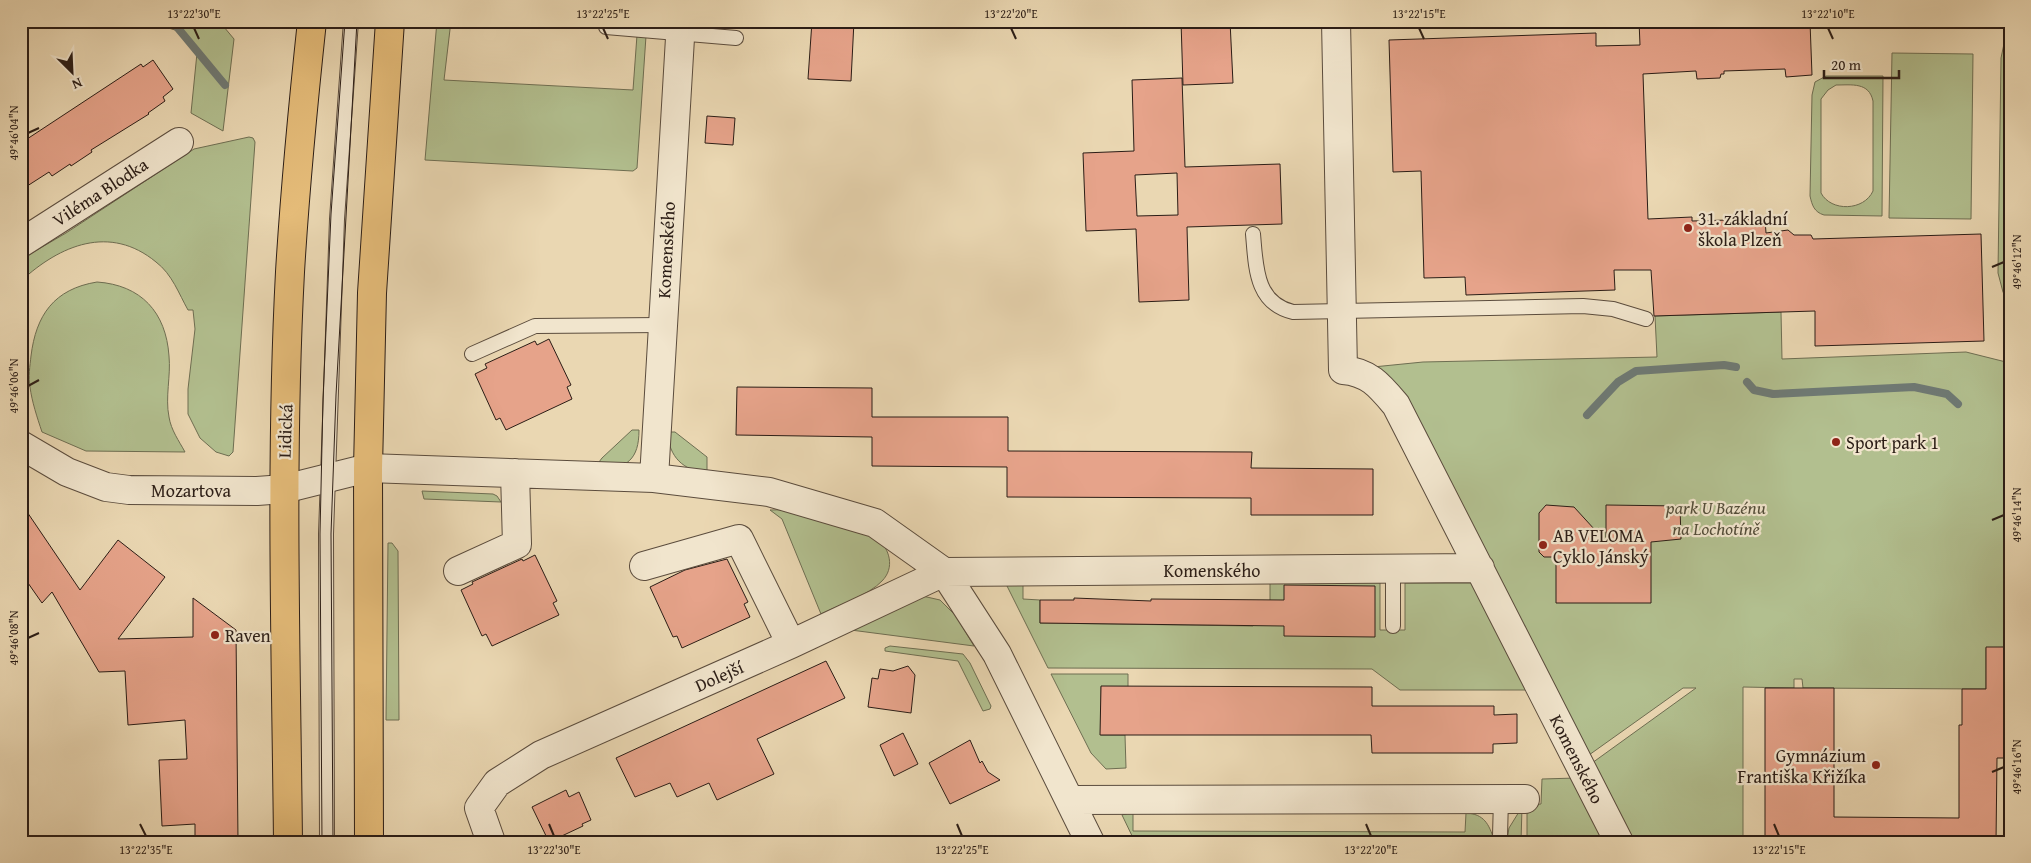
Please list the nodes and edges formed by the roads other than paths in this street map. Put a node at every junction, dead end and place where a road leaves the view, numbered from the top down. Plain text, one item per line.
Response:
1 (312, 21) edge
2 (351, 21) edge
3 (390, 21) edge
4 (1336, 21) edge
5 (606, 27) dead end
6 (680, 27) edge
7 (736, 38) dead end
8 (179, 142) dead end
9 (1254, 234) dead end
10 (21, 243) edge
11 (1341, 311) junction
12 (1646, 319) dead end
13 (662, 325) junction
14 (472, 354) dead end
15 (21, 445) edge
16 (368, 468) junction
17 (515, 473) junction
18 (328, 478) junction
19 (654, 478) junction
20 (284, 489) junction
21 (644, 566) dead end
22 (1480, 568) junction
23 (1393, 569) junction
24 (458, 571) dead end
25 (944, 572) junction
26 (1393, 626) dead end
27 (792, 644) junction
28 (1513, 799) joint
29 (1070, 800) junction
30 (1500, 836) dead end
31 (288, 842) edge
32 (327, 842) edge
33 (369, 842) edge
34 (492, 842) edge
35 (1090, 842) edge
36 (1619, 842) edge

1 - 20 main road, Lidická
2 - 18 lane
3 - 16 main road
4 - 11 street
5 - 6 lane
6 - 7 lane
6 - 13 street, Komenského
8 - 10 street, Viléma Blodka
9 - 11 lane
11 - 12 lane
11 - 22 street, Komenského
13 - 14 lane
13 - 19 street, Komenského
15 - 20 street, Mozartova
16 - 17 street
16 - 18 street, Mozartova
16 - 33 main road
17 - 19 street
17 - 24 street
18 - 20 street, Mozartova
18 - 32 lane
19 - 25 street
20 - 31 main road, Lidická
21 - 27 street
22 - 23 street, Komenského
22 - 36 street, Komenského
23 - 25 street, Komenského
23 - 26 lane
25 - 27 street, Dolejší
25 - 29 street
27 - 34 street, Dolejší
28 - 29 street
28 - 30 lane
29 - 35 street

